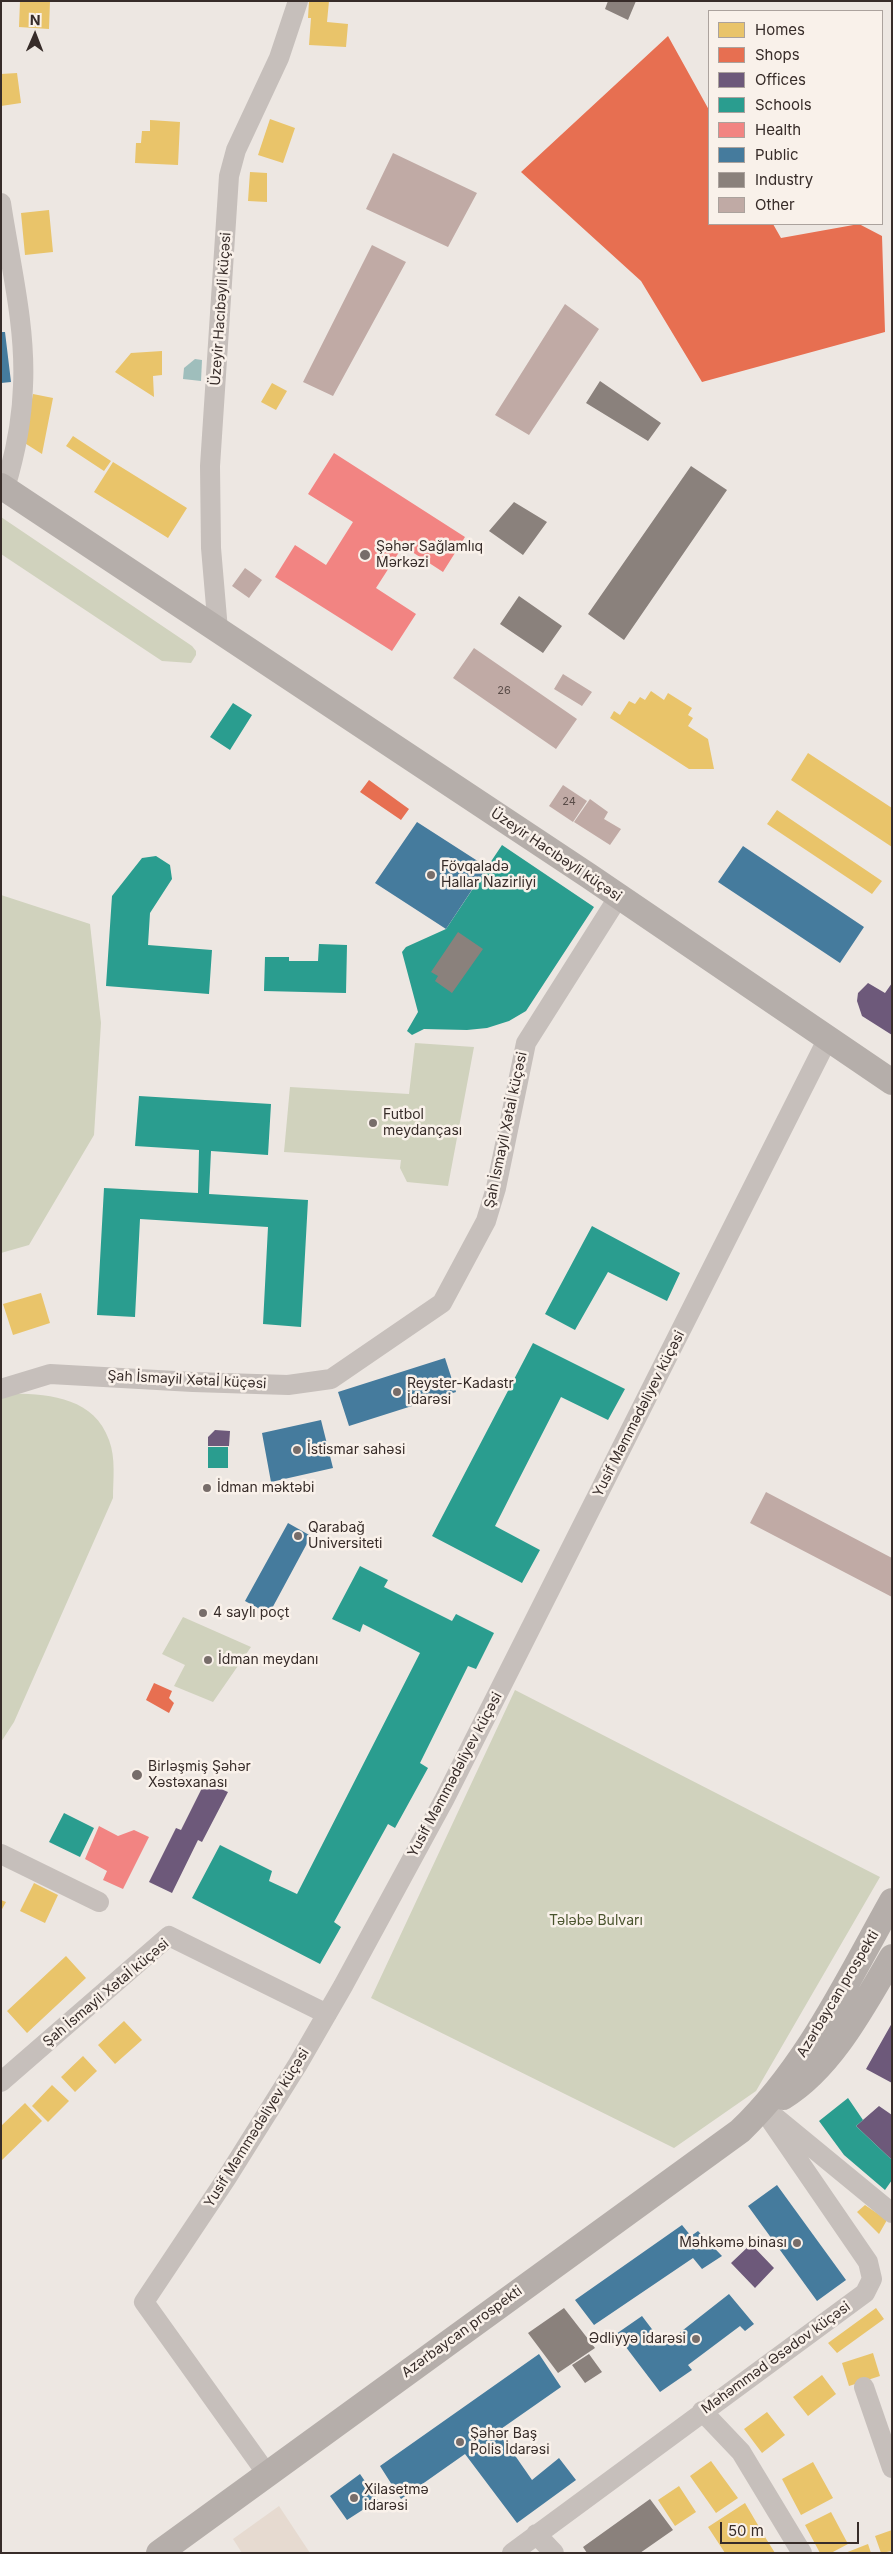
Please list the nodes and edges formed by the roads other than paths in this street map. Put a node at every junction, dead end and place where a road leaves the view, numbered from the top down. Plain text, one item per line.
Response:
1 (298, 1) edge
2 (1, 204) edge
3 (3, 487) edge
4 (218, 630) junction
5 (618, 896) junction
6 (827, 1040) junction
7 (892, 1082) edge
8 (1, 1389) edge
9 (1, 1854) edge
10 (892, 1901) edge
11 (100, 1902) dead end
12 (892, 1957) edge
13 (327, 2014) junction
14 (1, 2082) edge
15 (763, 2109) junction
16 (892, 2213) edge
17 (864, 2386) dead end
18 (702, 2411) junction
19 (892, 2468) edge
20 (266, 2474) junction
21 (536, 2534) junction
22 (159, 2553) edge
23 (512, 2553) edge
24 (554, 2553) edge
25 (802, 2553) edge

1 - 4 street, Üzeyir Hacıbəyli küçəsi
2 - 3 street, Üzeyir Hacıbəyli küçəsi
3 - 4 main road, Üzeyir Hacıbəyli küçəsi
4 - 5 main road, Üzeyir Hacıbəyli küçəsi
5 - 6 main road, Üzeyir Hacıbəyli küçəsi
5 - 8 street, Şah İsmayil Xətaİ küçəsi
6 - 7 main road, Üzeyir Hacıbəyli küçəsi
6 - 13 street, Yusif Məmmədəliyev küçəsi
9 - 11 street
10 - 15 main road, Azərbaycan prospekti
12 - 15 main road, Azərbaycan prospekti
13 - 14 street, Şah İsmayil Xətaİ küçəsi
13 - 20 street, Yusif Məmmədəliyev küçəsi
15 - 16 street
15 - 18 street, Məhəmməd Əsədov küçəsi
15 - 20 main road, Azərbaycan prospekti
17 - 19 street
18 - 21 street, Məhəmməd Əsədov küçəsi
18 - 25 street
20 - 22 main road, Azərbaycan prospekti
21 - 23 street, Məhəmməd Əsədov küçəsi
21 - 24 street

